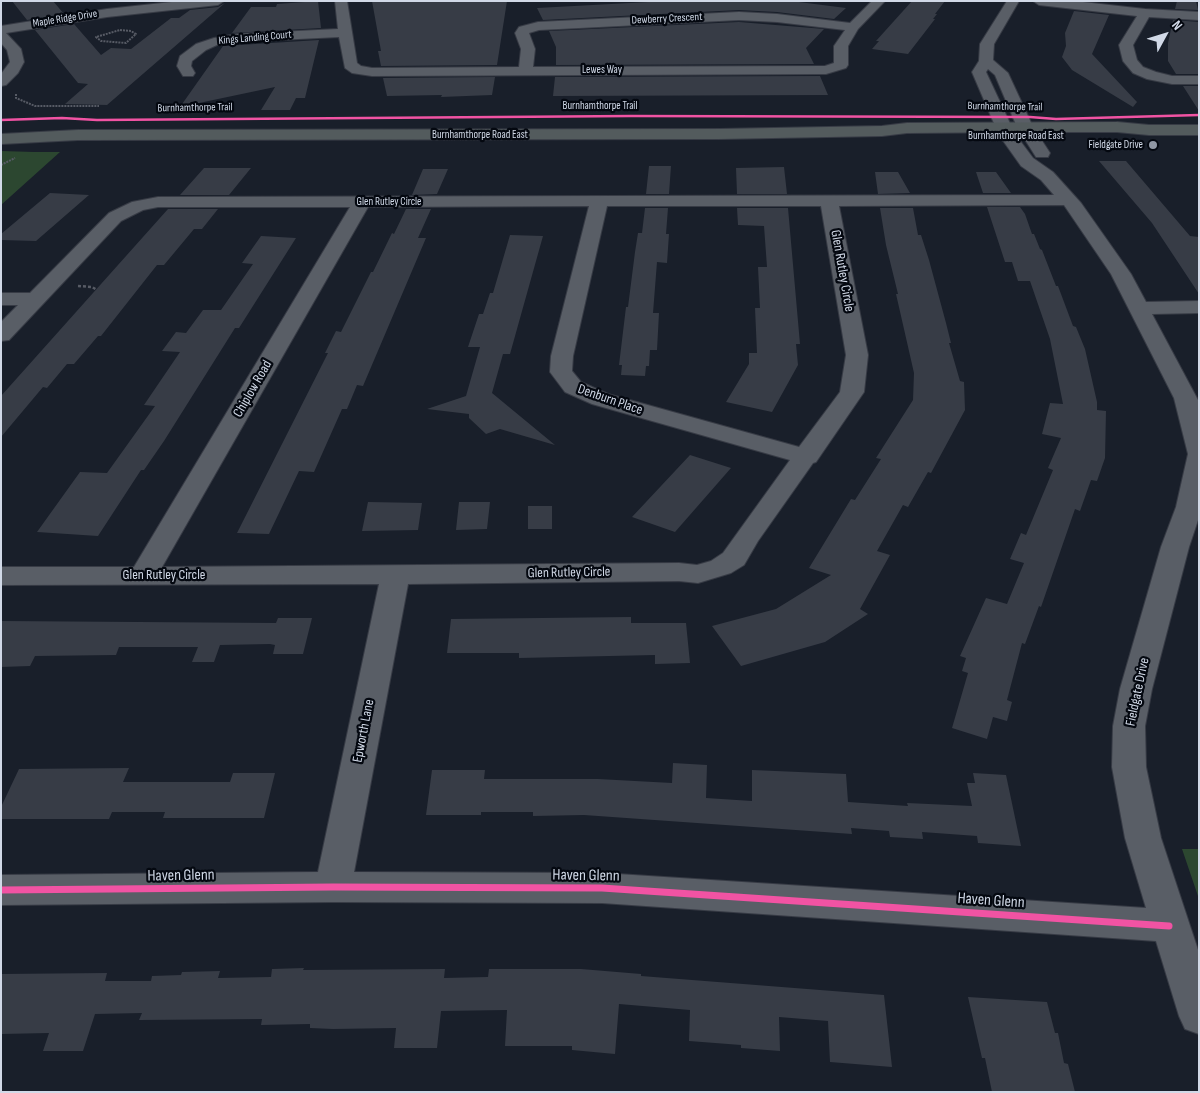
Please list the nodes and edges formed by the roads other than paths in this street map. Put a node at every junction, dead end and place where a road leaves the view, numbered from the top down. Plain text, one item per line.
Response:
1 (218, 1) edge
2 (341, 1) edge
3 (879, 1) edge
4 (1013, 1) edge
5 (1039, 1) edge
6 (142, 5) edge
7 (1145, 13) junction
8 (1199, 16) edge
9 (854, 27) junction
10 (1, 30) edge
11 (345, 33) junction
12 (1, 35) edge
13 (16, 59) junction
14 (1, 60) edge
15 (986, 62) junction
16 (526, 70) junction
17 (188, 73) dead end
18 (1199, 80) edge
19 (1, 82) edge
20 (1199, 130) edge
21 (1, 131) edge
22 (1004, 131) junction
23 (1028, 131) junction
24 (78, 135) junction
25 (1, 139) edge
26 (1047, 176) junction
27 (829, 200) junction
28 (1069, 200) junction
29 (599, 201) junction
30 (362, 202) junction
31 (1, 299) edge
32 (37, 299) junction
33 (1199, 307) edge
34 (1139, 308) junction
35 (1, 336) edge
36 (1199, 452) edge
37 (1199, 456) edge
38 (806, 457) junction
39 (143, 575) junction
40 (1, 576) edge
41 (395, 576) junction
42 (333, 887) junction
43 (1, 890) edge
44 (1169, 926) junction
45 (1199, 1016) edge

1 - 6 street, Maple Ridge Drive
2 - 11 street, Lewes Way
3 - 9 street, Lewes Way
4 - 15 street
5 - 7 street
6 - 10 street, Maple Ridge Drive
7 - 8 street
7 - 18 street
9 - 16 street, Lewes Way
9 - 16 street, Dewberry Crescent
11 - 16 street, Lewes Way
11 - 17 street, Kings Landing Court
12 - 13 street
13 - 14 street
13 - 19 street
15 - 22 street
15 - 23 street
20 - 23 main road, Burnhamthorpe Road East
21 - 24 main road, Burnhamthorpe Road East
22 - 23 main road, Burnhamthorpe Road East
22 - 24 main road, Burnhamthorpe Road East
22 - 26 street
23 - 26 street
24 - 25 main road, Burnhamthorpe Road East
26 - 28 street
27 - 28 street, Glen Rutley Circle
27 - 29 street, Glen Rutley Circle
27 - 38 street, Glen Rutley Circle
28 - 34 street
29 - 30 street, Glen Rutley Circle
29 - 38 street, Denburn Place
30 - 32 street, Glen Rutley Circle
30 - 39 street, Chiplow Road
31 - 32 street
32 - 35 street, Glen Rutley Circle
33 - 34 street
34 - 36 street
37 - 44 street, Fieldgate Drive
38 - 41 street, Glen Rutley Circle
39 - 40 street, Glen Rutley Circle
39 - 41 street, Glen Rutley Circle
41 - 42 street, Epworth Lane
42 - 43 street, Haven Glenn
42 - 44 street, Haven Glenn
44 - 45 street, Fieldgate Drive

